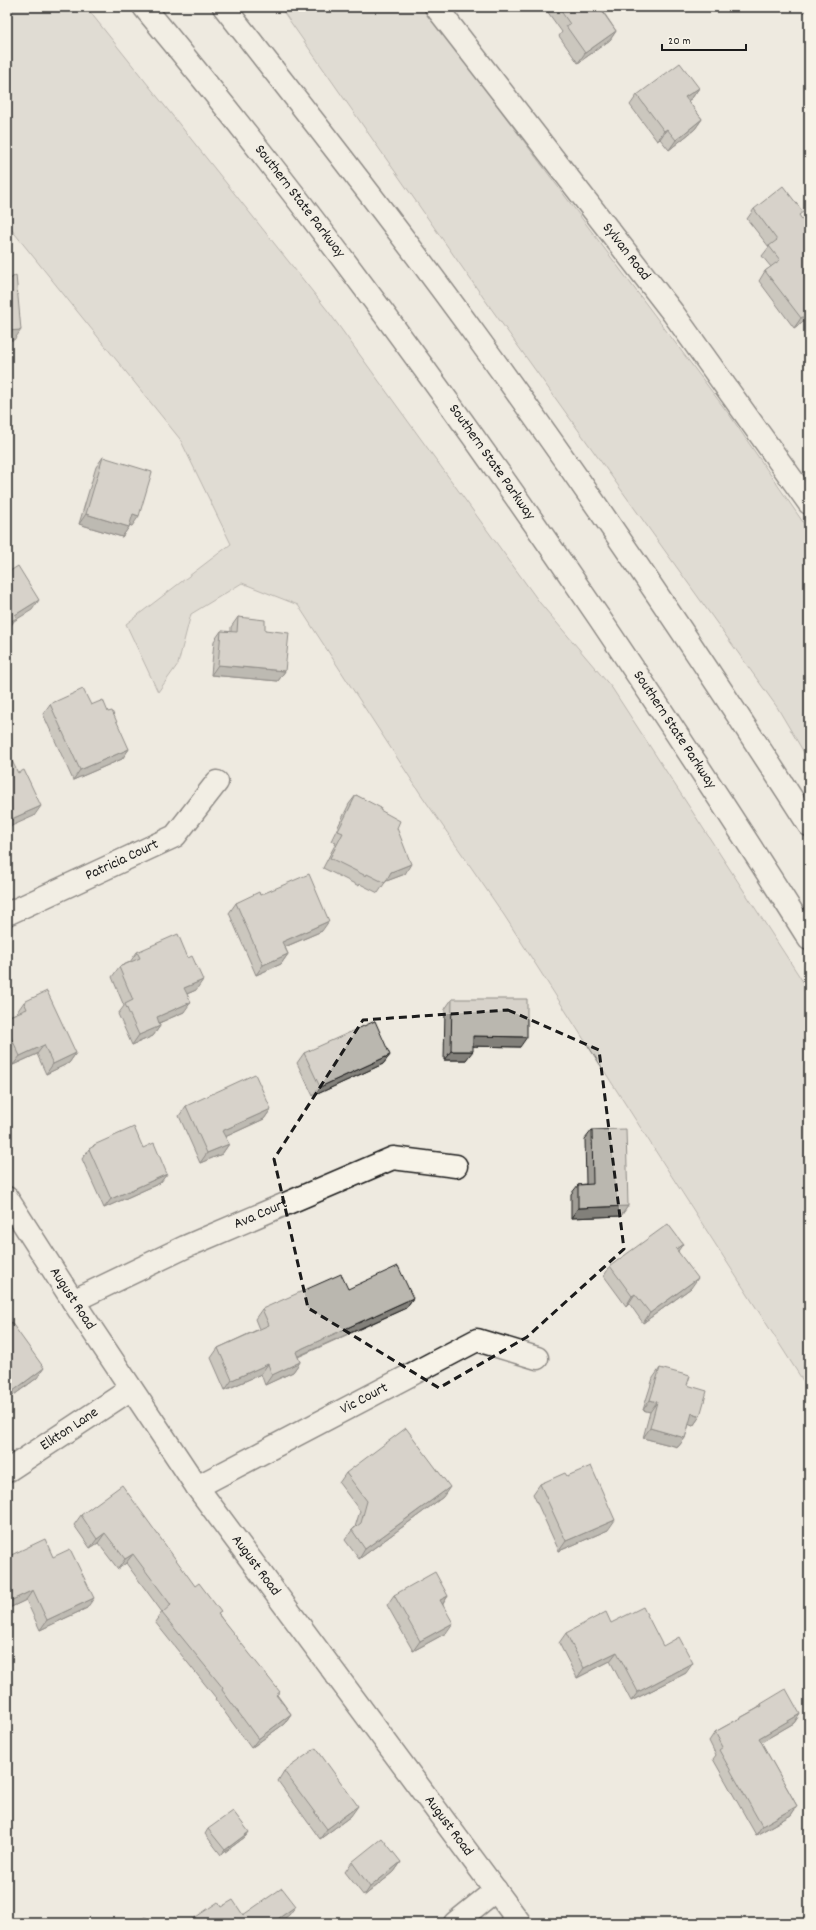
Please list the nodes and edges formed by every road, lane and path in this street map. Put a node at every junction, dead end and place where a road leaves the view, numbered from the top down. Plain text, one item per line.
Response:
1 (144, 7) edge
2 (224, 7) edge
3 (436, 7) edge
4 (809, 503) edge
5 (217, 782) dead end
6 (809, 825) edge
7 (7, 914) edge
8 (809, 939) edge
9 (456, 1166) dead end
10 (7, 1198) edge
11 (73, 1301) junction
12 (537, 1358) dead end
13 (131, 1389) junction
14 (7, 1470) edge
15 (197, 1487) junction
16 (496, 1890) junction
17 (455, 1923) edge
18 (520, 1923) edge

1 - 8 main road, Southern State Parkway
2 - 6 main road
3 - 4 main road, Sylvan Road
5 - 7 main road, Patricia Court
9 - 11 main road, Ava Court
10 - 11 main road, August Road
11 - 13 main road, August Road
12 - 15 main road, Vic Court
13 - 14 main road, Elkton Lane
13 - 15 main road, August Road
15 - 16 main road, August Road
16 - 17 main road
16 - 18 main road, August Road

